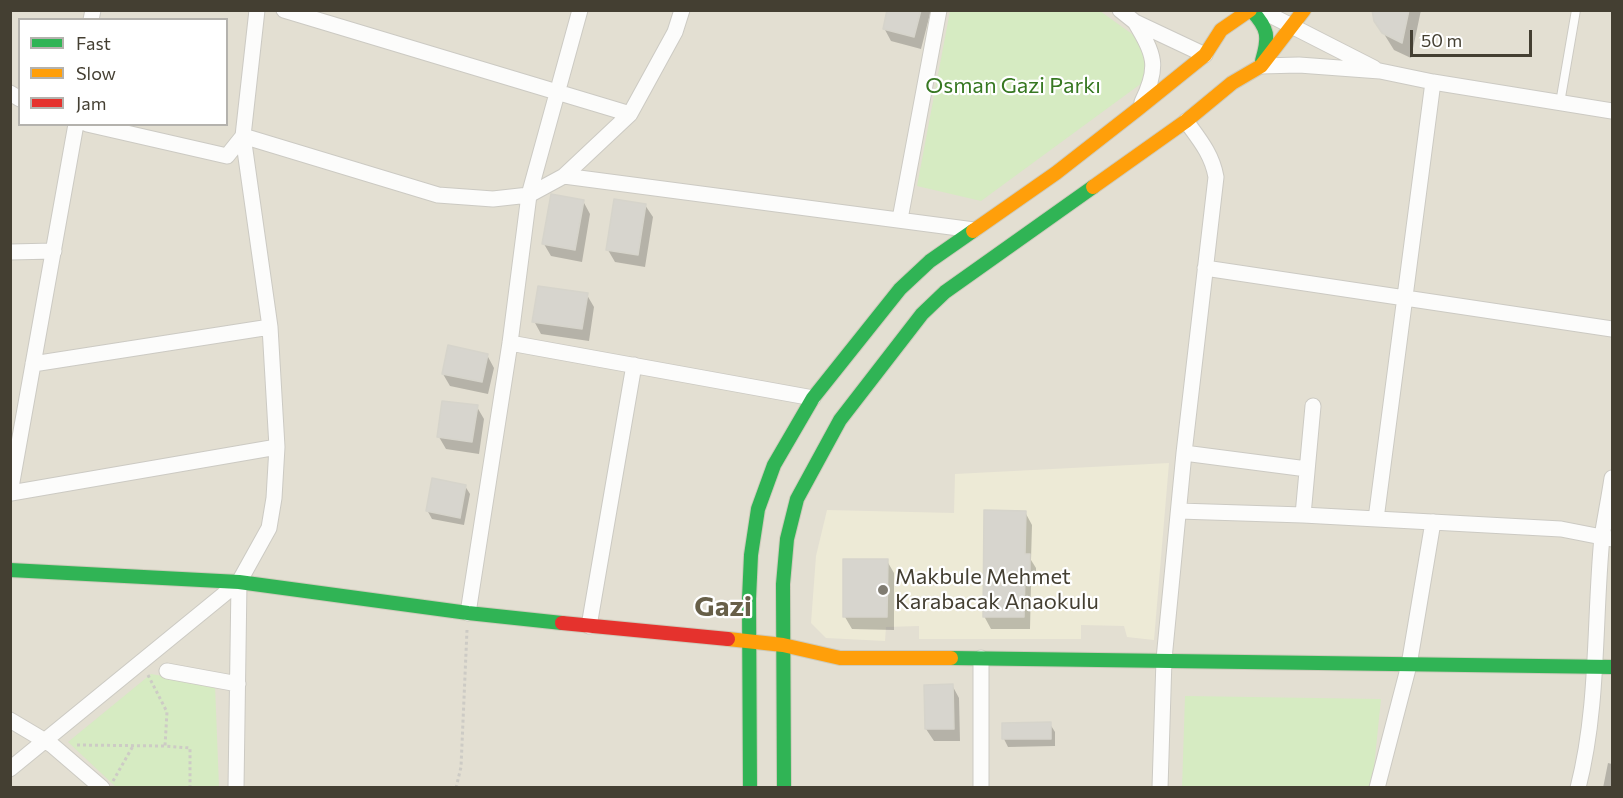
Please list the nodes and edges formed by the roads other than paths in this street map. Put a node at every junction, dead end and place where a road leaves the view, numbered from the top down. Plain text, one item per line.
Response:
1 (257, 10) edge
2 (284, 10) edge
3 (580, 10) edge
4 (682, 10) edge
5 (939, 10) edge
6 (1120, 10) edge
7 (1251, 10) edge
8 (1304, 10) edge
9 (1576, 10) edge
10 (1135, 21) junction
11 (1293, 27) junction
12 (1207, 60) junction
13 (1261, 66) junction
14 (1380, 71) junction
15 (1432, 82) junction
16 (557, 92) junction
17 (1560, 103) junction
18 (1138, 109) junction
19 (1612, 111) edge
20 (630, 114) junction
21 (1185, 121) junction
22 (76, 126) edge
23 (96, 126) edge
24 (243, 136) junction
25 (564, 176) junction
26 (529, 195) junction
27 (900, 219) junction
28 (974, 230) junction
29 (54, 251) junction
30 (10, 252) edge
31 (1205, 268) junction
32 (1405, 298) junction
33 (270, 327) junction
34 (1612, 329) edge
35 (510, 343) junction
36 (33, 364) junction
37 (634, 365) junction
38 (813, 398) junction
39 (1313, 406) dead end
40 (277, 447) junction
41 (1184, 453) junction
42 (1307, 469) junction
43 (1612, 478) edge
44 (11, 493) edge
45 (1179, 511) junction
46 (1303, 515) junction
47 (1376, 519) junction
48 (1433, 522) junction
49 (1608, 538) edge
50 (10, 570) edge
51 (239, 582) junction
52 (468, 613) junction
53 (589, 626) junction
54 (749, 641) junction
55 (783, 645) junction
56 (981, 658) junction
57 (1164, 659) junction
58 (1409, 665) junction
59 (1595, 666) junction
60 (1612, 667) edge
61 (167, 671) dead end
62 (238, 684) junction
63 (10, 720) edge
64 (49, 743) junction
65 (10, 769) edge
66 (102, 788) edge
67 (236, 788) edge
68 (750, 788) edge
69 (784, 788) edge
70 (981, 788) edge
71 (1160, 788) edge
72 (1377, 788) edge
73 (1578, 788) edge

1 - 24 street
2 - 16 street
3 - 16 street
4 - 20 street
5 - 27 street
6 - 10 street
7 - 11 street
7 - 12 main road
7 - 13 main road
8 - 11 main road
9 - 17 lane
10 - 12 street
10 - 18 street
11 - 13 main road
11 - 14 street
12 - 18 main road
13 - 14 street
13 - 21 main road
14 - 15 street
15 - 17 street
15 - 32 street
16 - 20 street
16 - 26 street
17 - 19 street
18 - 28 main road
20 - 25 street
21 - 31 street
21 - 55 main road
22 - 29 street
23 - 24 street
24 - 26 street
24 - 33 street
25 - 26 street
25 - 27 street
26 - 35 street
27 - 28 street
28 - 38 main road
29 - 30 street
29 - 36 street
31 - 32 street
31 - 41 street
32 - 34 street
32 - 47 street
33 - 36 street
33 - 40 street
35 - 37 street
35 - 52 street
36 - 44 street
37 - 38 street
37 - 53 street
38 - 54 main road
39 - 42 street
40 - 44 street
40 - 51 street
41 - 42 street
41 - 45 street
42 - 46 street
43 - 49 street
45 - 46 street
45 - 57 street
46 - 47 street
47 - 48 street
48 - 49 street
48 - 58 street
49 - 59 street
50 - 51 main road
51 - 52 main road
51 - 62 street
51 - 64 street
52 - 53 main road
53 - 54 main road
54 - 55 main road
54 - 68 main road
55 - 56 main road
55 - 69 main road
56 - 57 main road
56 - 70 street
57 - 58 main road
57 - 71 street
58 - 59 main road
58 - 72 street
59 - 60 main road
59 - 73 street
61 - 62 street
62 - 67 street
63 - 64 street
64 - 65 street
64 - 66 street

